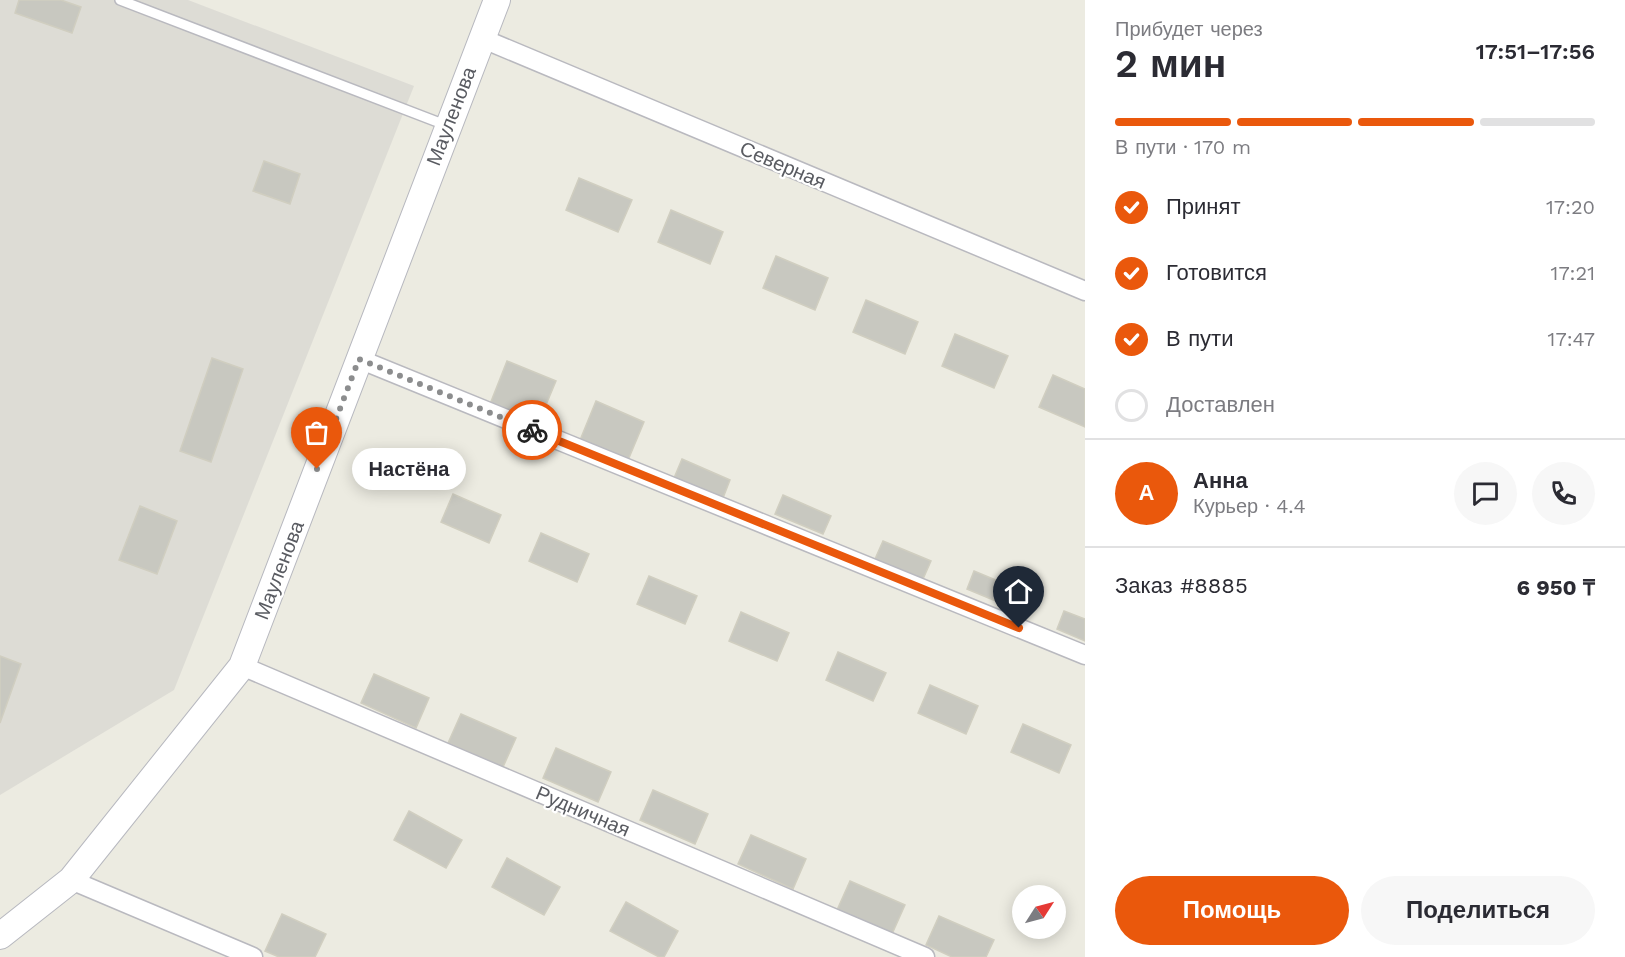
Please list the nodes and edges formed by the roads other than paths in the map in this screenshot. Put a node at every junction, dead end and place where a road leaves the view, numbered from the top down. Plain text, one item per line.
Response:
1 (120, 0) edge
2 (497, 0) edge
3 (481, 38) junction
4 (448, 126) junction
5 (1085, 291) edge
6 (359, 359) junction
7 (1085, 655) edge
8 (242, 666) junction
9 (71, 879) junction
10 (0, 936) edge
11 (253, 957) edge
12 (925, 957) edge

1 - 4 lane
2 - 3 street, Мауленова
3 - 4 street, Мауленова
3 - 5 street, Северная
4 - 6 street, Мауленова
6 - 7 street
6 - 8 street, Мауленова
8 - 9 street, Мауленова
8 - 12 street, Рудничная
9 - 10 street, Мауленова
9 - 11 street

